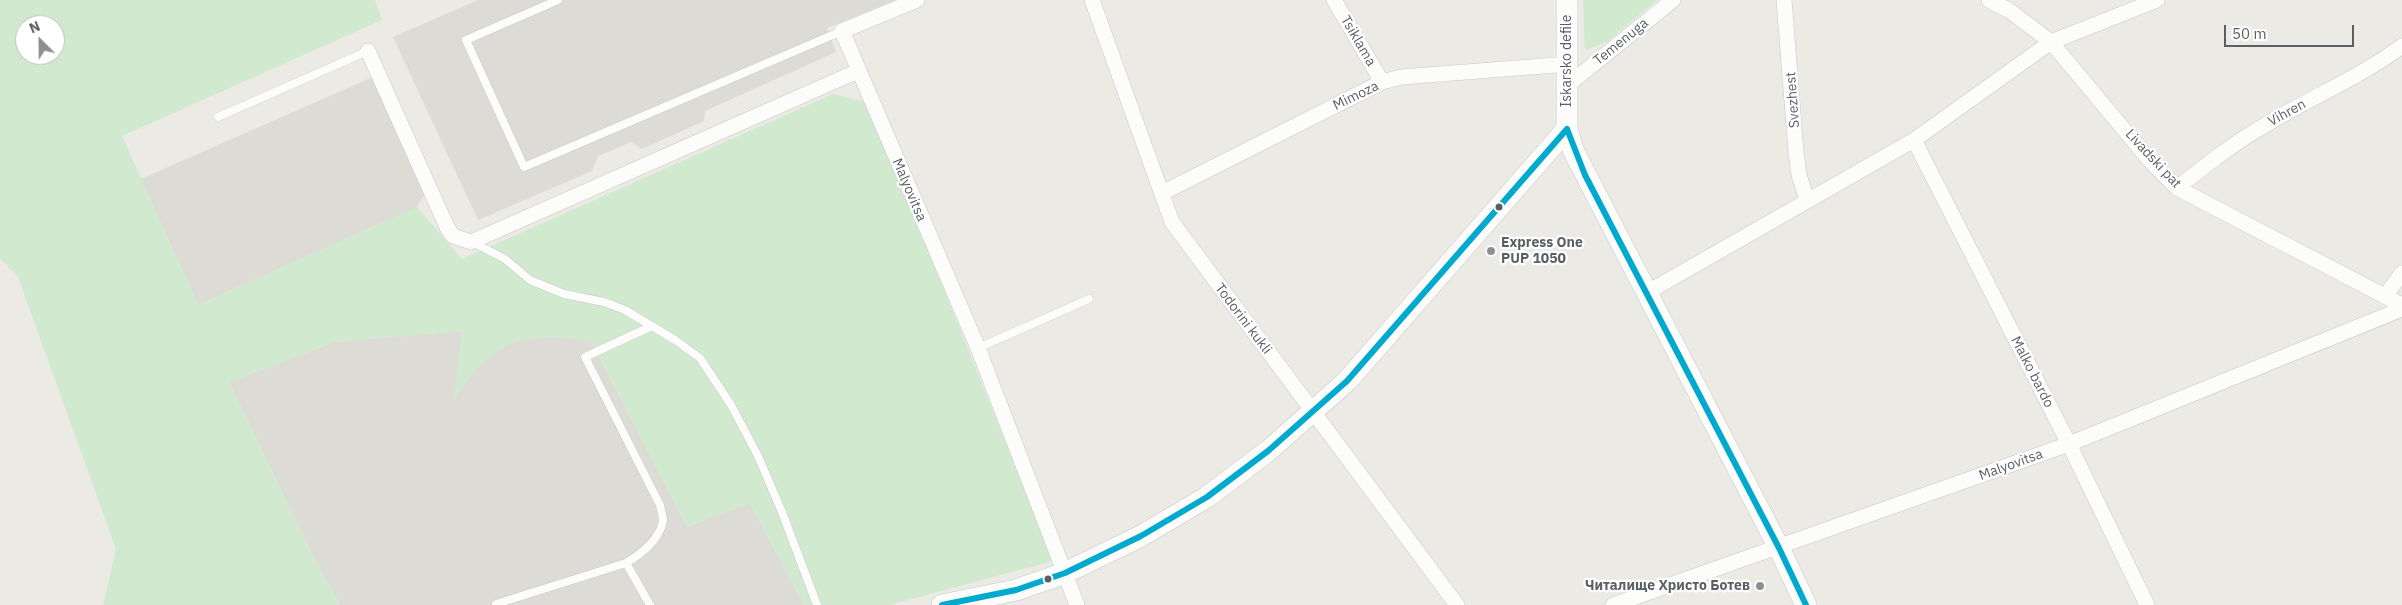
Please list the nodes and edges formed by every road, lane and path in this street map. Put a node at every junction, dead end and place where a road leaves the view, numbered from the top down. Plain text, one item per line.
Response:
1 (558, 0) edge
2 (917, 0) edge
3 (1092, 0) edge
4 (1334, 0) edge
5 (1567, 0) edge
6 (1672, 0) edge
7 (1784, 0) edge
8 (1988, 0) edge
9 (2157, 0) edge
10 (842, 31) junction
11 (2050, 42) junction
12 (2402, 46) edge
13 (368, 51) joint
14 (858, 71) junction
15 (1569, 74) junction
16 (1382, 82) junction
17 (218, 117) dead end
18 (1567, 129) junction
19 (1914, 140) junction
20 (2177, 188) junction
21 (1162, 193) junction
22 (1807, 200) junction
23 (471, 242) junction
24 (2402, 272) edge
25 (1646, 293) junction
26 (2385, 296) junction
27 (1089, 299) dead end
28 (2402, 305) edge
29 (2402, 309) edge
30 (652, 326) junction
31 (978, 348) junction
32 (1314, 413) junction
33 (2068, 444) junction
34 (1779, 548) junction
35 (626, 563) junction
36 (1065, 573) junction
37 (496, 604) dead end
38 (650, 605) edge
39 (816, 605) edge
40 (942, 605) edge
41 (1077, 605) edge
42 (1457, 605) edge
43 (1613, 605) edge
44 (1806, 605) edge
45 (2147, 605) edge

1 - 10 lane
2 - 10 street
3 - 21 street, Todorini kukli
4 - 16 street, Tsiklama
5 - 15 street, Iskarsko defile
6 - 15 street, Temenuga
7 - 22 street, Svezhest
8 - 11 street, Livadski pat
9 - 11 street
10 - 14 street, Malyovitsa
11 - 19 street
11 - 20 street, Livadski pat
12 - 20 street, Vihren
13 - 17 lane
13 - 23 street
14 - 23 street
14 - 31 street, Malyovitsa
15 - 16 street, Mimoza
15 - 18 street, Iskarsko defile
16 - 21 street, Mimoza
18 - 25 street, Iskarsko defile
18 - 32 street
19 - 22 street
19 - 33 street, Malko bardo
20 - 26 street, Livadski pat
21 - 32 street, Todorini kukli
22 - 25 street
23 - 30 lane
24 - 26 street
25 - 34 street, Iskarsko defile
26 - 28 street, Livadski pat
27 - 31 lane
29 - 33 street, Malyovitsa
30 - 35 lane
30 - 39 lane
31 - 36 street, Malyovitsa
32 - 36 street
32 - 42 street, Todorini kukli
33 - 34 street, Malyovitsa
33 - 45 street, Malko bardo
34 - 43 street, Malyovitsa
34 - 44 street, Iskarsko defile
35 - 37 lane
35 - 38 lane
36 - 40 street
36 - 41 street, Malyovitsa

